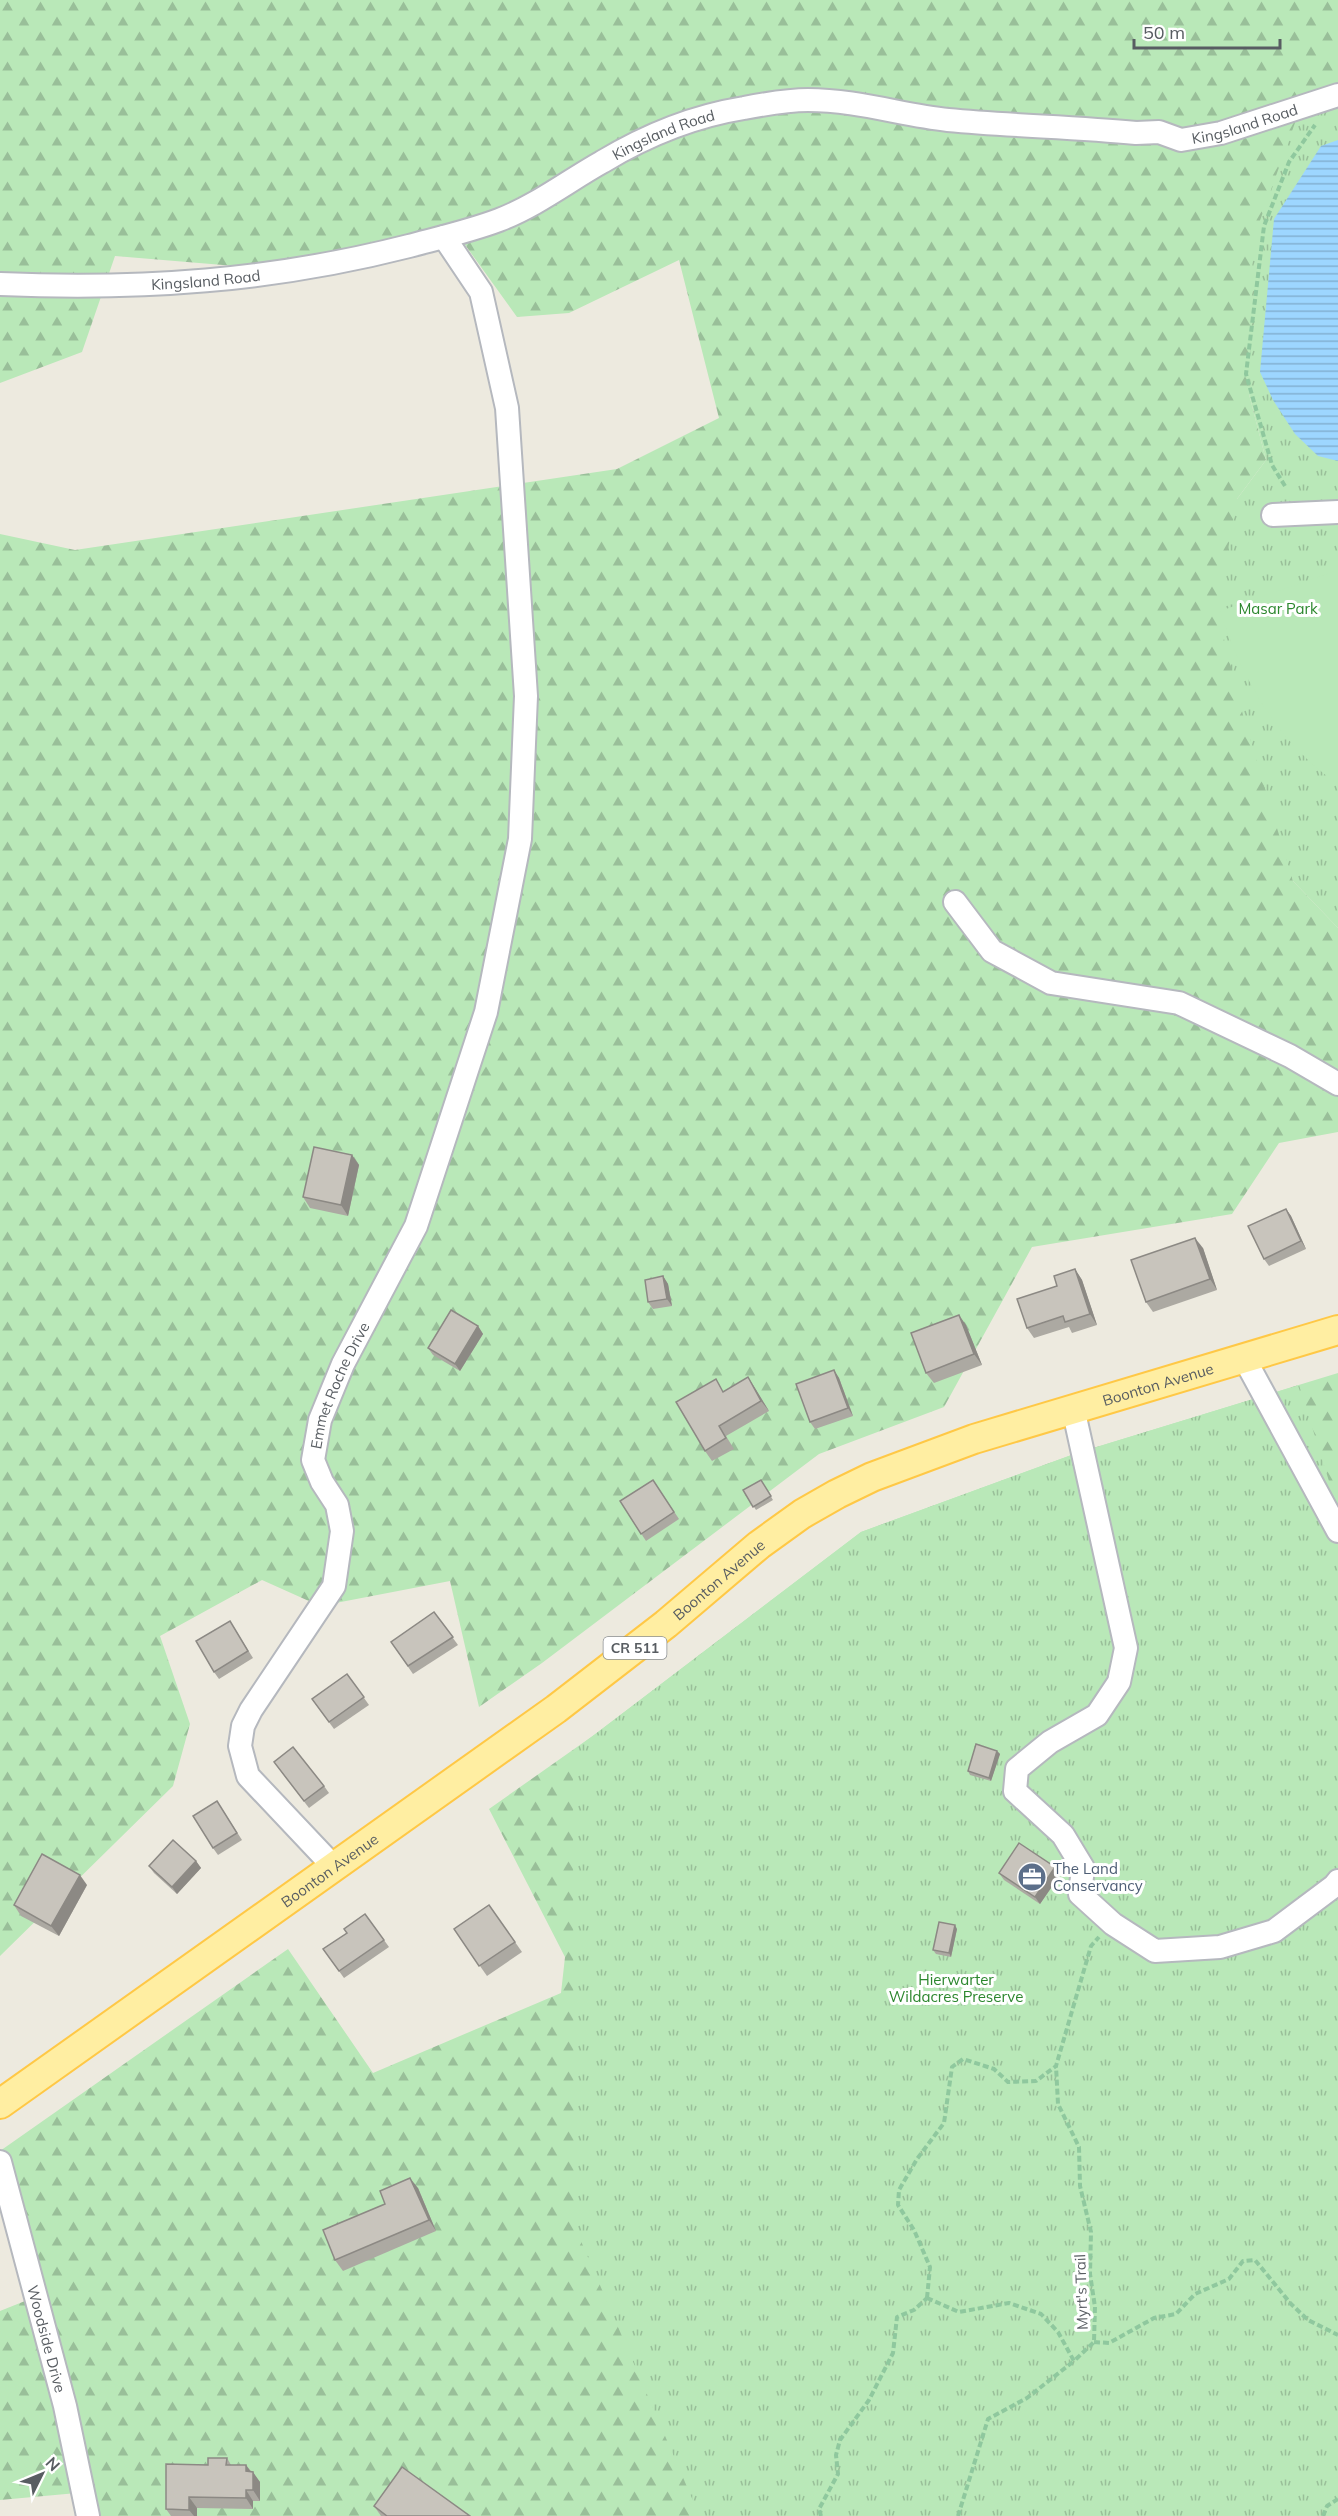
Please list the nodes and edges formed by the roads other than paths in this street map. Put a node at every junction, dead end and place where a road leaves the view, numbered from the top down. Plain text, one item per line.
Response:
1 (1338, 95) edge
2 (444, 237) junction
3 (0, 284) edge
4 (1338, 512) edge
5 (1273, 515) dead end
6 (955, 902) dead end
7 (1338, 1084) edge
8 (1338, 1330) edge
9 (1244, 1358) junction
10 (1073, 1408) junction
11 (1338, 1531) edge
12 (333, 1866) junction
13 (1338, 1881) edge
14 (0, 2104) edge
15 (0, 2162) edge
16 (88, 2516) edge

1 - 2 street, Kingsland Road
2 - 3 street, Kingsland Road
2 - 12 street, Emmet Roche Drive
4 - 5 street
6 - 7 street
8 - 9 main road, Boonton Avenue / CR 511
9 - 10 main road, Boonton Avenue / CR 511
9 - 11 street
10 - 12 main road, Boonton Avenue / CR 511
10 - 13 street
12 - 14 main road, Boonton Avenue / CR 511
15 - 16 street, Woodside Drive

